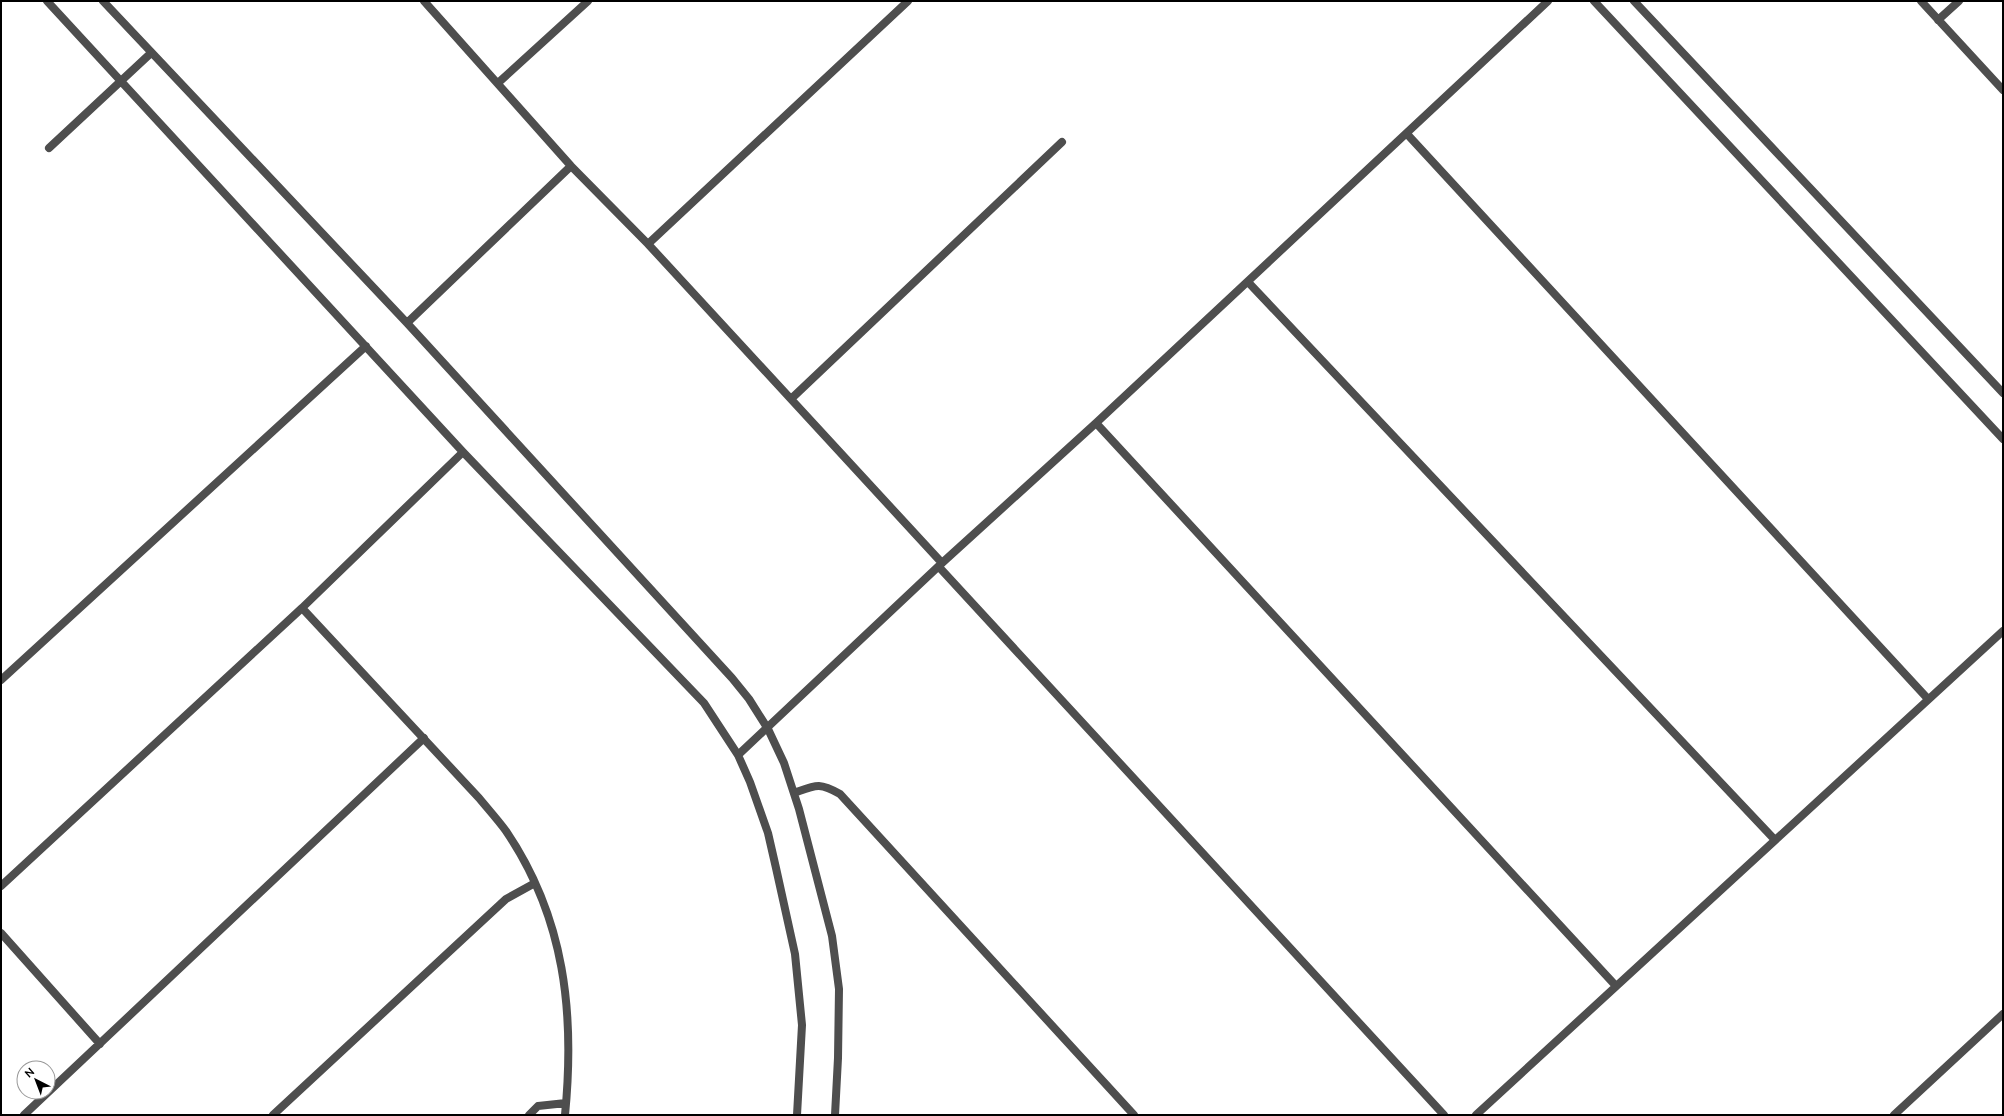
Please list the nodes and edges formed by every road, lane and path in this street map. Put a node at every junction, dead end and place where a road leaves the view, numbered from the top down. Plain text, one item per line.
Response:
1 (47, 1) edge
2 (103, 1) edge
3 (424, 1) edge
4 (588, 1) edge
5 (908, 1) edge
6 (1548, 1) edge
7 (1594, 1) edge
8 (1634, 1) edge
9 (1921, 1) edge
10 (1959, 1) edge
11 (1938, 20) junction
12 (151, 54) junction
13 (120, 81) junction
14 (498, 83) junction
15 (2003, 90) edge
16 (1407, 134) junction
17 (1062, 142) dead end
18 (49, 148) dead end
19 (571, 166) junction
20 (648, 244) junction
21 (1248, 282) junction
22 (407, 323) junction
23 (366, 346) junction
24 (2003, 393) edge
25 (791, 399) junction
26 (1096, 423) junction
27 (2003, 439) edge
28 (463, 452) junction
29 (941, 565) junction
30 (302, 608) junction
31 (2003, 630) edge
32 (1, 680) edge
33 (1928, 699) junction
34 (768, 729) junction
35 (424, 738) junction
36 (738, 755) junction
37 (794, 793) junction
38 (1775, 840) junction
39 (535, 883) junction
40 (1, 886) edge
41 (1, 934) edge
42 (1616, 986) junction
43 (2003, 1014) edge
44 (100, 1044) junction
45 (566, 1103) junction
46 (24, 1115) edge
47 (273, 1115) edge
48 (529, 1115) edge
49 (565, 1115) edge
50 (797, 1115) edge
51 (835, 1115) edge
52 (1134, 1115) edge
53 (1444, 1115) edge
54 (1476, 1115) edge
55 (1894, 1115) edge

1 - 13 street
2 - 12 street
3 - 14 street
4 - 14 street
5 - 20 street
6 - 16 street
7 - 27 street
8 - 24 street
9 - 11 street
10 - 11 street
11 - 15 street
12 - 13 street
12 - 22 street
13 - 18 street
13 - 23 street
14 - 19 street
16 - 21 street
16 - 33 street
17 - 25 street
19 - 20 street
19 - 22 street
20 - 25 street
21 - 26 street
21 - 38 street
22 - 34 street
23 - 28 street
23 - 32 street
25 - 29 street
26 - 29 street
26 - 42 street
28 - 30 street
28 - 36 street
29 - 34 street
29 - 53 street
30 - 35 street
30 - 40 street
31 - 33 street
33 - 38 street
34 - 36 street
34 - 37 street
35 - 39 street
35 - 44 street
36 - 50 street
37 - 51 street
37 - 52 street
38 - 42 street
39 - 45 street
39 - 47 street
41 - 44 street
42 - 54 street
43 - 55 street
44 - 46 street
45 - 48 street
45 - 49 street

